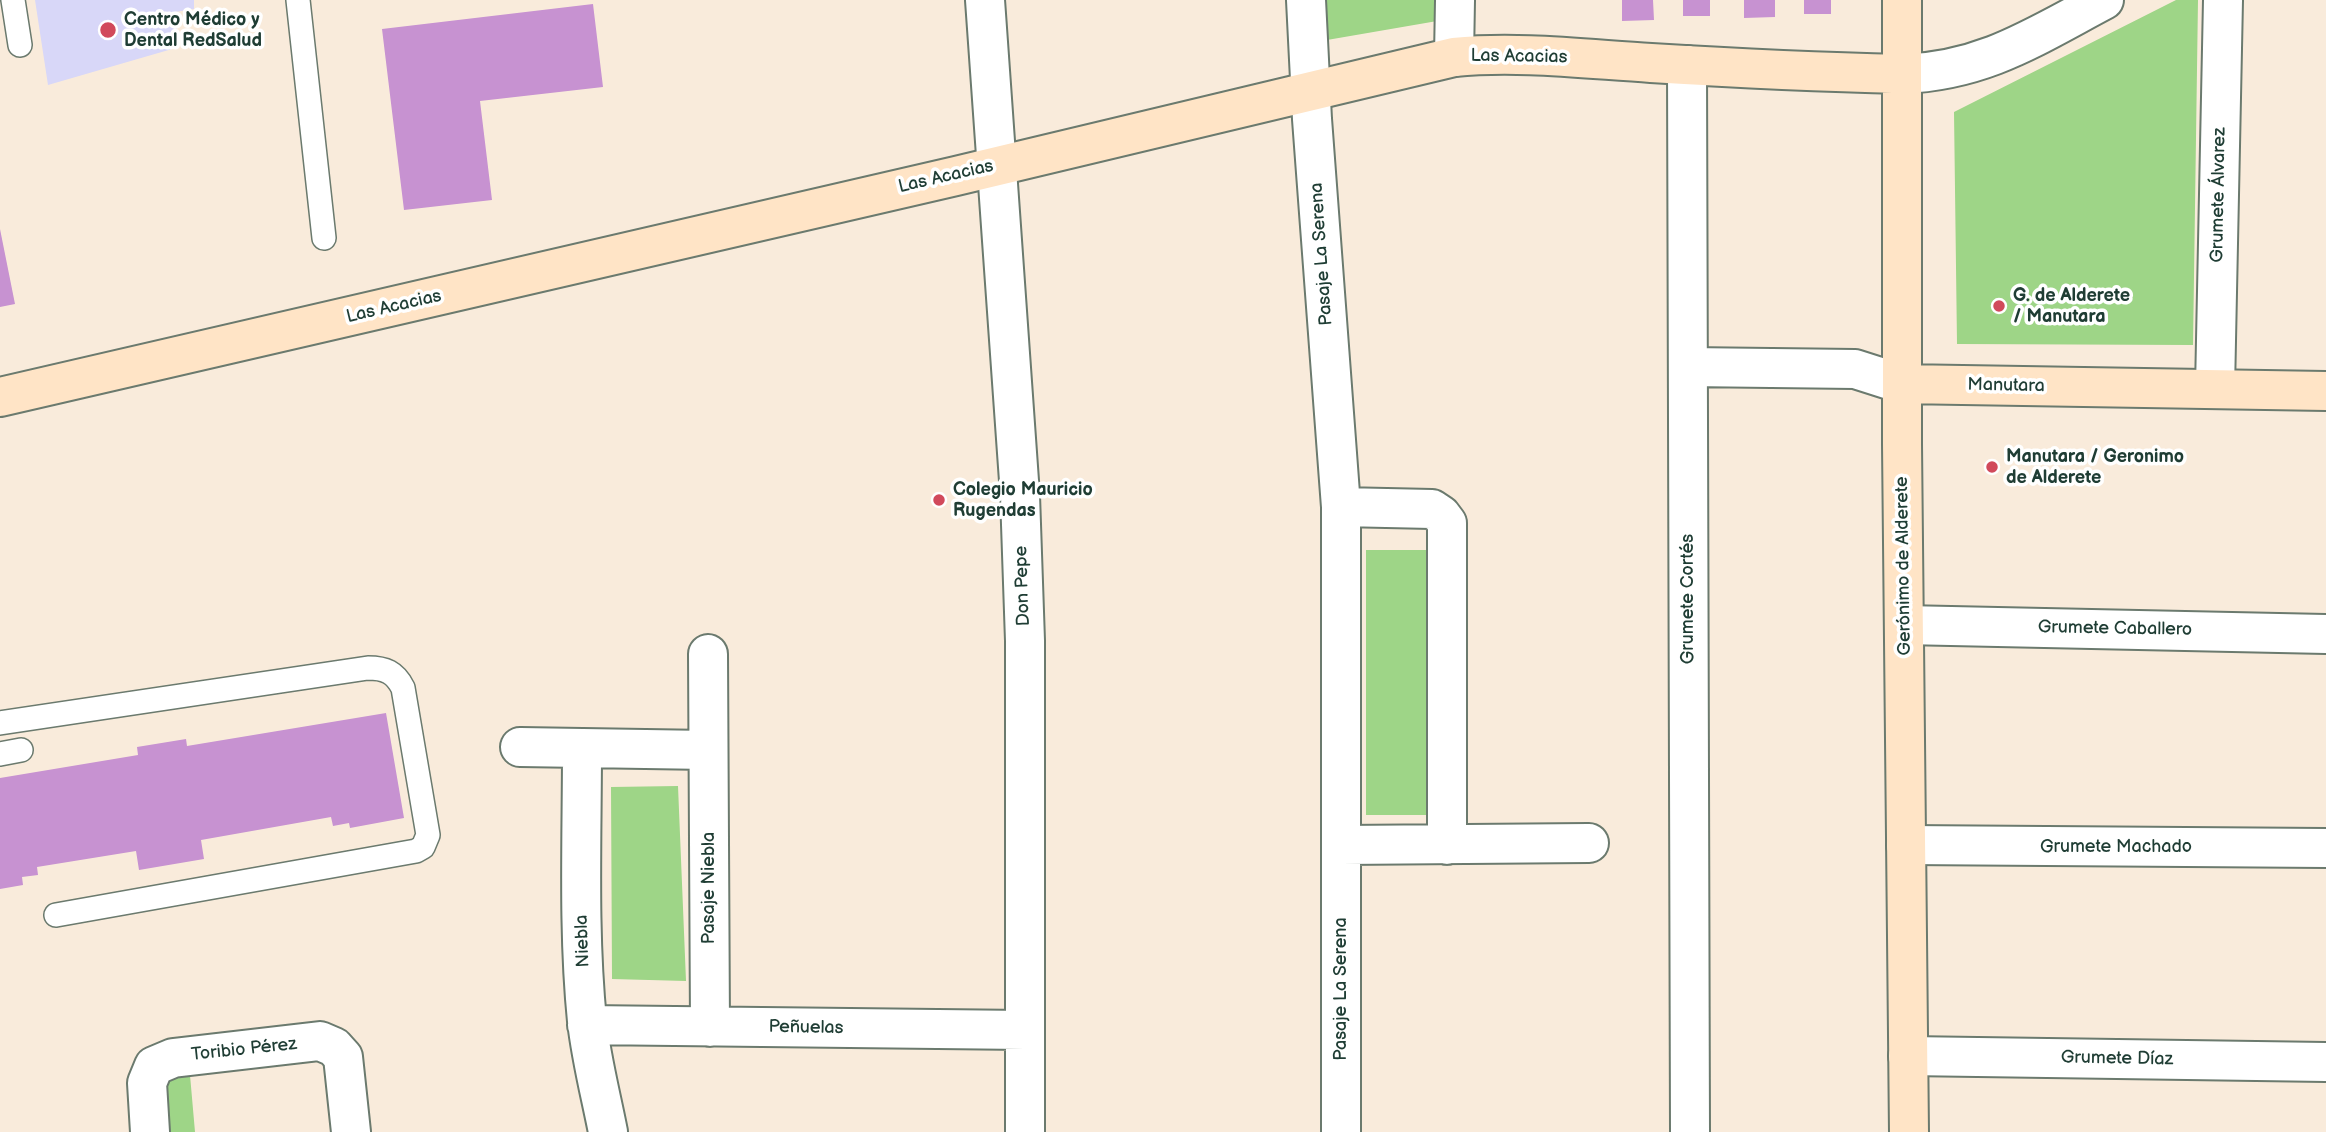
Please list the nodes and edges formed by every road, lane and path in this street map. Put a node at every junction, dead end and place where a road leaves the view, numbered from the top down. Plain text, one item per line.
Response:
1 (13, 0) edge
2 (298, 0) edge
3 (985, 0) edge
4 (1306, 0) edge
5 (1455, 0) edge
6 (1902, 0) edge
7 (2104, 0) edge
8 (2223, 0) edge
9 (20, 45) dead end
10 (1454, 57) junction
11 (1687, 65) junction
12 (1902, 74) junction
13 (1310, 90) junction
14 (995, 165) junction
15 (324, 238) dead end
16 (1688, 368) junction
17 (1902, 384) junction
18 (2216, 389) junction
19 (2326, 391) edge
20 (0, 397) edge
21 (1340, 507) junction
22 (1904, 625) junction
23 (2326, 634) edge
24 (708, 654) dead end
25 (0, 723) edge
26 (520, 747) dead end
27 (582, 748) junction
28 (708, 750) junction
29 (1589, 844) dead end
30 (1342, 845) junction
31 (1447, 845) junction
32 (1906, 845) junction
33 (2326, 848) edge
34 (56, 915) dead end
35 (587, 1025) junction
36 (710, 1027) junction
37 (1025, 1030) junction
38 (1908, 1056) junction
39 (2326, 1062) edge
40 (150, 1132) edge
41 (351, 1132) edge
42 (608, 1132) edge
43 (1025, 1132) edge
44 (1340, 1132) edge
45 (1690, 1132) edge
46 (1909, 1132) edge

1 - 9 lane
2 - 15 lane
3 - 14 street, Don Pepe
4 - 13 street, Pasaje La Serena
5 - 10 street
6 - 12 main road, Gerónimo de Alderete
7 - 12 street
8 - 18 street, Grumete Álvarez
10 - 11 main road, Las Acacias
10 - 13 main road, Las Acacias
11 - 12 main road, Las Acacias
11 - 16 street, Grumete Cortés
12 - 17 main road, Gerónimo de Alderete
13 - 14 main road, Las Acacias
13 - 21 street, Pasaje La Serena
14 - 20 main road, Las Acacias
14 - 37 street, Don Pepe
16 - 17 street, Manutara
16 - 45 street, Grumete Cortés
17 - 18 main road, Manutara
17 - 22 main road, Gerónimo de Alderete
18 - 19 main road, Manutara
21 - 30 street, Pasaje La Serena
21 - 31 street
22 - 23 street, Grumete Caballero
22 - 32 main road, Gerónimo de Alderete
24 - 28 street, Pasaje Niebla
25 - 34 lane
26 - 27 street
27 - 28 street
27 - 35 street, Niebla
28 - 36 street, Pasaje Niebla
29 - 31 street
30 - 31 street
30 - 44 street, Pasaje La Serena
32 - 33 street, Grumete Machado
32 - 38 main road, Gerónimo de Alderete
35 - 36 street, Peñuelas
35 - 42 street, Niebla
36 - 37 street, Peñuelas
37 - 43 street, Don Pepe
38 - 39 street, Grumete Díaz
38 - 46 main road, Gerónimo de Alderete
40 - 41 street, Toribio Pérez

